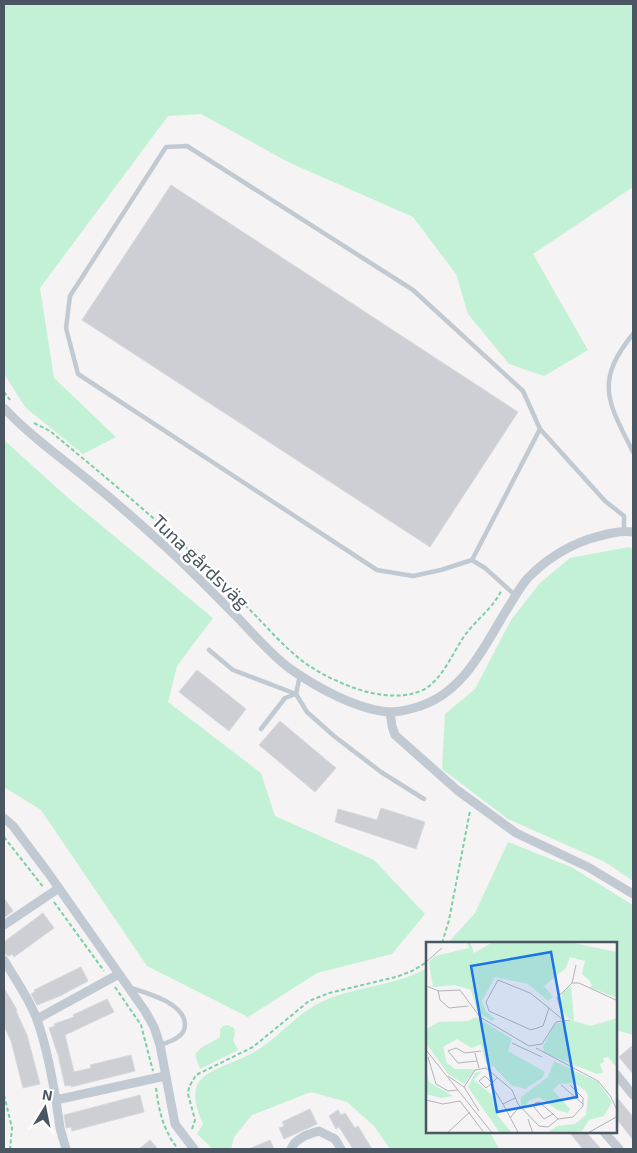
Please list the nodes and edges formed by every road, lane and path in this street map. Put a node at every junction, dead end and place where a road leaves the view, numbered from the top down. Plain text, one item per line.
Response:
1 (633, 334) edge
2 (4, 392) edge
3 (14, 405) dead end
4 (4, 408) edge
5 (30, 421) dead end
6 (540, 429) junction
7 (633, 452) edge
8 (629, 532) edge
9 (472, 560) junction
10 (505, 585) junction
11 (515, 596) junction
12 (209, 650) dead end
13 (300, 675) junction
14 (296, 694) junction
15 (390, 712) junction
16 (261, 729) dead end
17 (424, 799) dead end
18 (475, 803) junction
19 (4, 818) edge
20 (59, 888) junction
21 (633, 894) edge
22 (4, 925) edge
23 (442, 942) edge
24 (4, 960) edge
25 (426, 963) edge
26 (119, 974) junction
27 (127, 986) junction
28 (37, 1019) junction
29 (160, 1045) junction
30 (617, 1075) edge
31 (165, 1076) junction
32 (4, 1095) edge
33 (633, 1095) edge
34 (56, 1100) junction
35 (605, 1133) edge
36 (183, 1135) junction
37 (185, 1147) edge
38 (10, 1149) edge
39 (66, 1149) edge
40 (291, 1149) edge
41 (340, 1149) edge
42 (619, 1149) edge

1 - 7 lane
2 - 3 path
4 - 13 street, Tuna gårdsväg
5 - 10 path
6 - 8 lane
6 - 9 lane
6 - 9 lane
8 - 11 street, Tuna gårdsväg
9 - 10 lane
10 - 11 lane
11 - 15 street, Tuna gårdsväg
12 - 14 lane
13 - 14 lane
13 - 15 street, Tuna gårdsväg
14 - 16 lane
14 - 17 lane
15 - 18 street
18 - 21 street
18 - 23 path
19 - 20 street
20 - 22 street
20 - 26 street
24 - 28 street
25 - 36 path
26 - 27 street
26 - 28 street
27 - 29 street
27 - 29 lane
28 - 34 street
29 - 31 street
30 - 33 street
31 - 34 street
31 - 36 street
32 - 38 path
34 - 39 street
35 - 42 street
36 - 37 street
36 - 37 path
40 - 41 street

